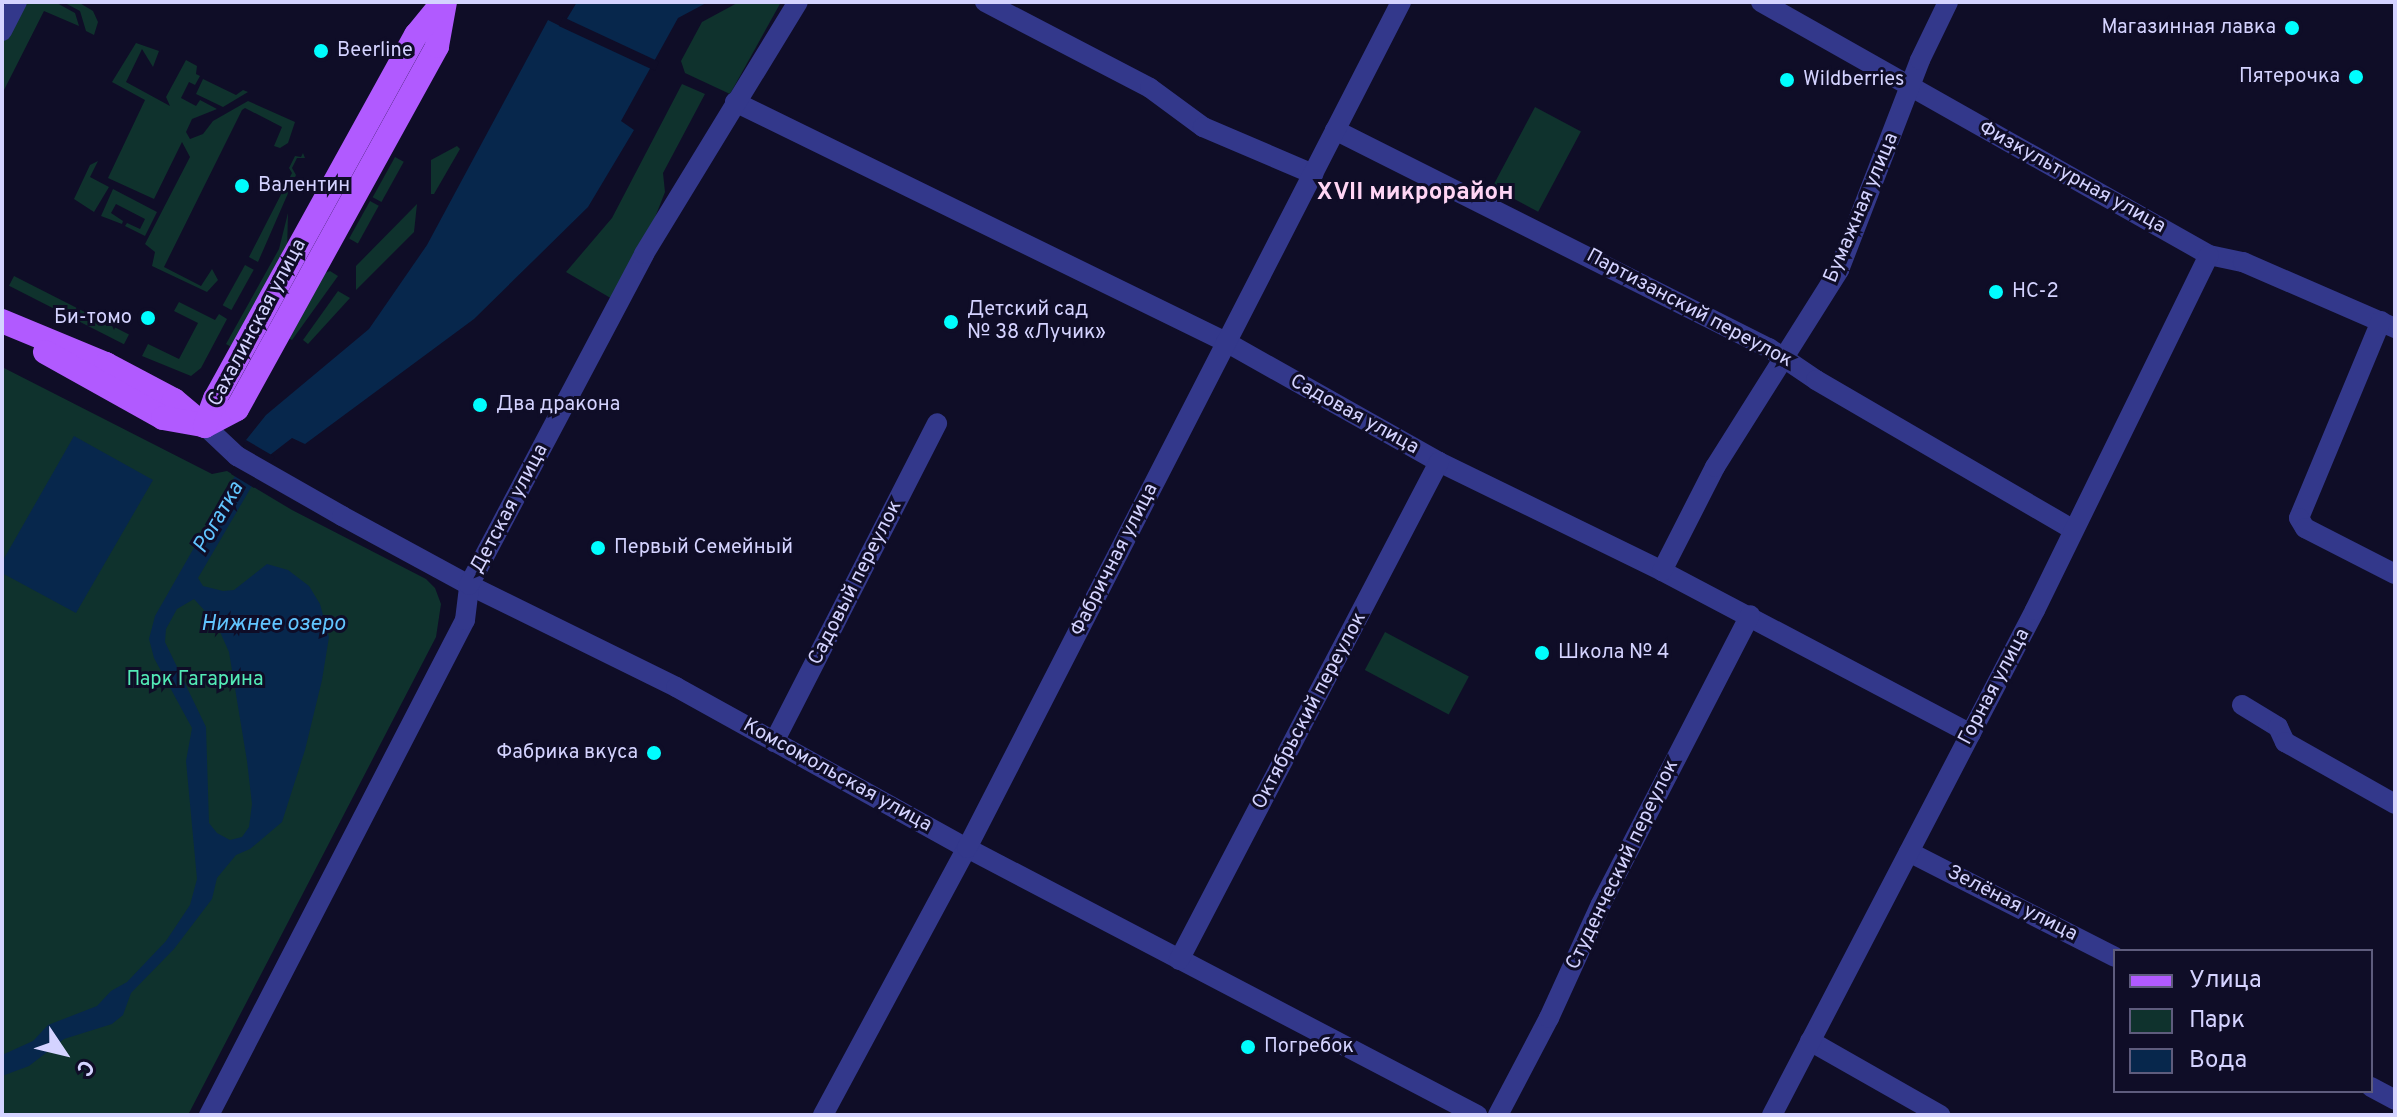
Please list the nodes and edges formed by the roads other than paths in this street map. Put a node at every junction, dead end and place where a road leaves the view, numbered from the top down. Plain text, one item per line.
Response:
1 (17, 2) edge
2 (444, 2) edge
3 (798, 2) edge
4 (985, 2) edge
5 (1401, 2) edge
6 (1761, 2) edge
7 (1948, 2) edge
8 (2, 31) edge
9 (1910, 86) junction
10 (735, 102) junction
11 (1335, 130) junction
12 (1313, 174) junction
13 (2209, 255) junction
14 (2, 323) edge
15 (2388, 324) edge
16 (1226, 342) junction
17 (1783, 357) junction
18 (937, 423) dead end
19 (205, 426) junction
20 (1439, 462) junction
21 (2074, 530) junction
22 (1662, 571) junction
23 (2395, 574) edge
24 (469, 585) junction
25 (1750, 615) junction
26 (2242, 705) dead end
27 (1971, 734) junction
28 (774, 742) junction
29 (2395, 804) edge
30 (967, 848) junction
31 (1909, 852) junction
32 (2113, 956) edge
33 (1179, 960) junction
34 (1810, 1041) junction
35 (2373, 1088) edge
36 (2395, 1100) edge
37 (209, 1115) edge
38 (823, 1115) edge
39 (1477, 1115) edge
40 (1498, 1115) edge
41 (1772, 1115) edge
42 (1940, 1115) edge

1 - 8 street
2 - 19 main road, Сахалинская улица
3 - 10 street, Детская улица
4 - 12 street
5 - 11 street, Фабричная улица
6 - 9 street, Физкультурная улица
7 - 9 street, Бумажная улица
9 - 13 street, Физкультурная улица
9 - 17 street, Бумажная улица
10 - 16 street, Садовая улица
10 - 24 street, Детская улица
11 - 12 street, Фабричная улица
11 - 17 street, Партизанский переулок
12 - 16 street, Фабричная улица
13 - 15 street, Физкультурная улица
13 - 21 street, Горная улица
14 - 19 main road, Комсомольская улица
15 - 23 street
16 - 20 street, Садовая улица
16 - 30 street, Фабричная улица
17 - 21 street, Партизанский переулок
17 - 22 street, Бумажная улица
18 - 28 street, Садовый переулок
19 - 24 street, Комсомольская улица
20 - 22 street, Садовая улица
20 - 33 street, Октябрьский переулок
21 - 27 street, Горная улица
22 - 25 street, Садовая улица
24 - 28 street, Комсомольская улица
24 - 37 street, Детская улица
25 - 27 street, Садовая улица
25 - 40 street, Студенческий переулок
26 - 29 street
27 - 31 street, Горная улица
28 - 30 street, Комсомольская улица
30 - 33 street, Комсомольская улица
30 - 38 street, Фабричная улица
31 - 32 street, Зелёная улица
31 - 34 street, Горная улица
33 - 39 street, Комсомольская улица
34 - 41 street, Горная улица
34 - 42 street
35 - 36 street

